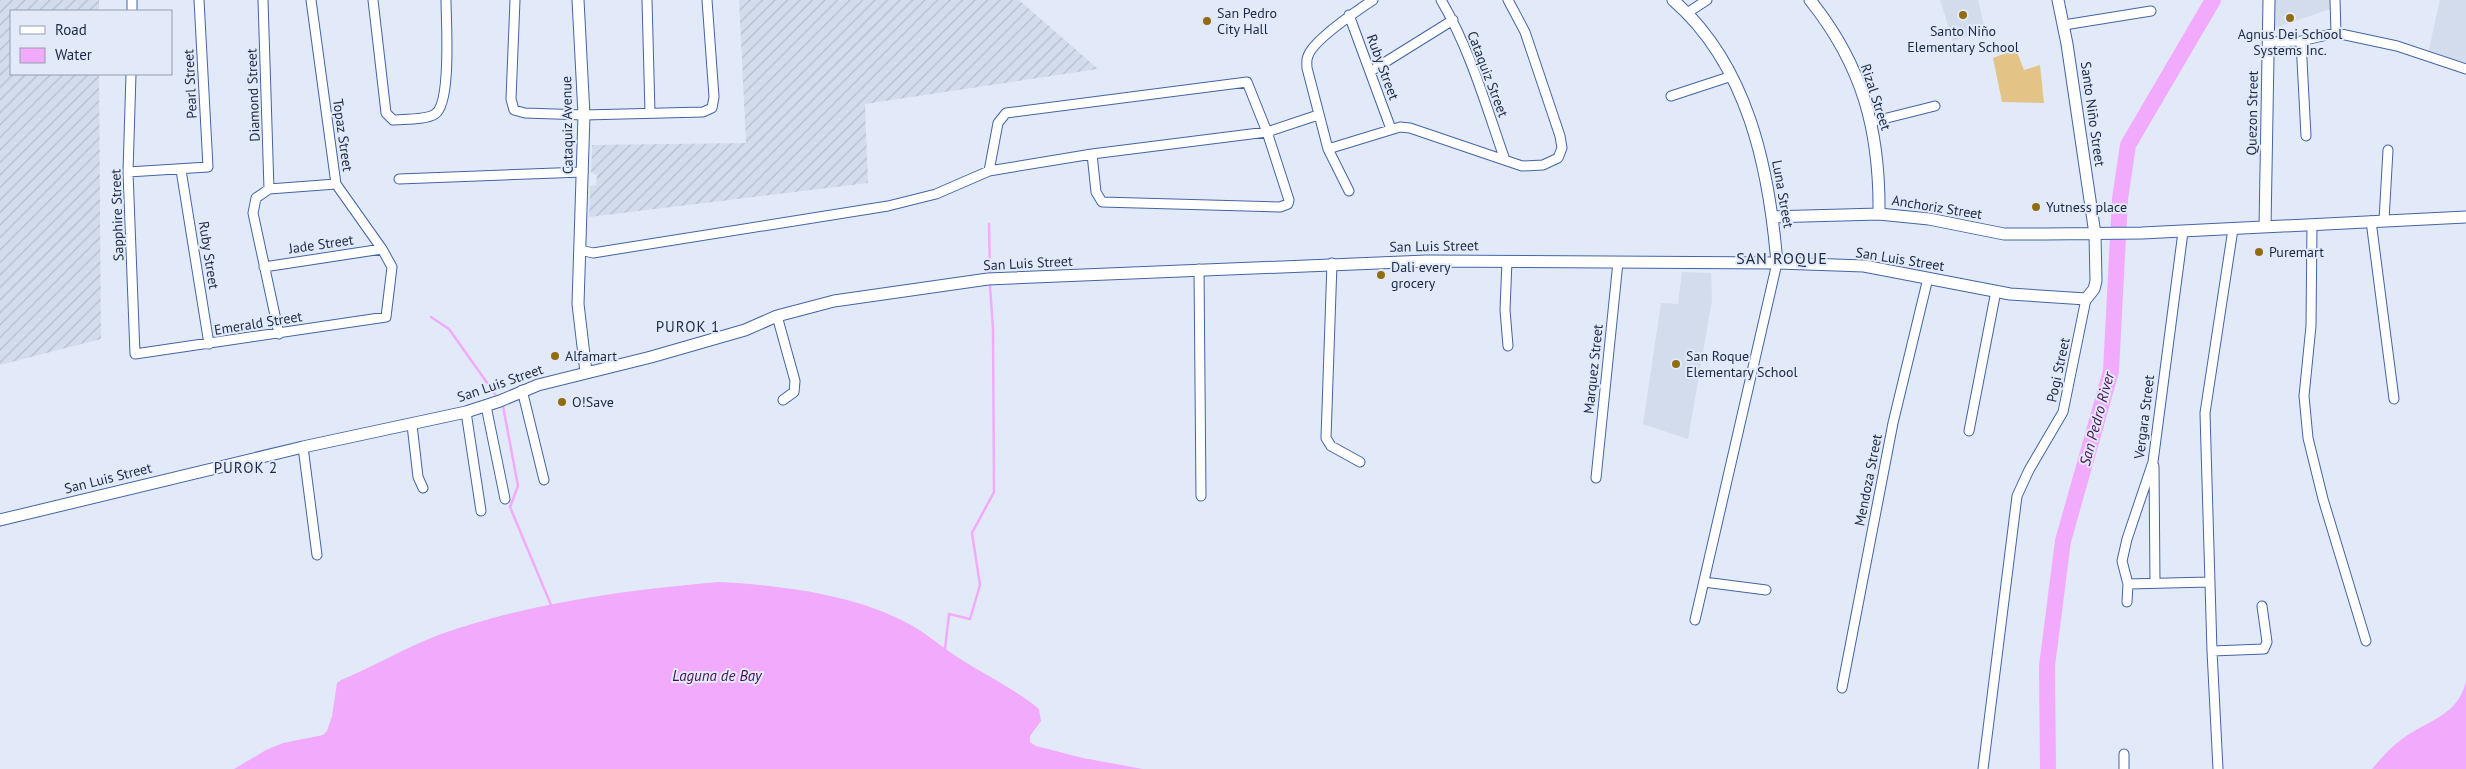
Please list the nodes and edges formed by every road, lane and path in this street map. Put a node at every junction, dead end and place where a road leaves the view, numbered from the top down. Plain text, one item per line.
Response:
1 (199, 0) edge
2 (263, 0) edge
3 (311, 0) edge
4 (372, 0) edge
5 (446, 0) edge
6 (515, 0) edge
7 (578, 0) edge
8 (647, 0) edge
9 (707, 0) edge
10 (1373, 0) edge
11 (1441, 0) edge
12 (1508, 0) edge
13 (1672, 0) edge
14 (1707, 0) edge
15 (1810, 0) edge
16 (2058, 0) edge
17 (2269, 0) edge
18 (2335, 0) edge
19 (2151, 12) dead end
20 (1688, 13) junction
21 (1349, 15) junction
22 (1453, 20) junction
23 (2064, 25) junction
24 (2336, 33) junction
25 (2301, 40) junction
26 (2268, 42) junction
27 (2466, 69) edge
28 (1371, 71) junction
29 (131, 75) edge
30 (1732, 76) junction
31 (1671, 96) dead end
32 (1935, 106) dead end
33 (650, 113) junction
34 (584, 115) junction
35 (1318, 115) junction
36 (1871, 122) junction
37 (1391, 129) junction
38 (1267, 132) junction
39 (2306, 136) dead end
40 (1328, 149) junction
41 (2388, 150) dead end
42 (1092, 154) junction
43 (1505, 160) junction
44 (181, 170) junction
45 (989, 171) junction
46 (128, 172) junction
47 (583, 172) junction
48 (399, 178) dead end
49 (336, 184) junction
50 (269, 189) junction
51 (1349, 191) dead end
52 (1879, 214) junction
53 (2466, 217) edge
54 (1773, 218) junction
55 (2384, 220) junction
56 (2371, 221) junction
57 (2312, 225) junction
58 (2233, 228) junction
59 (2265, 228) junction
60 (2183, 232) junction
61 (2101, 234) junction
62 (382, 249) junction
63 (580, 250) junction
64 (1507, 261) junction
65 (1618, 262) junction
66 (1778, 263) junction
67 (1332, 264) junction
68 (264, 267) junction
69 (1199, 270) junction
70 (1928, 278) junction
71 (1996, 291) junction
72 (2086, 299) junction
73 (777, 316) junction
74 (386, 317) joint
75 (279, 334) junction
76 (209, 344) junction
77 (1508, 346) dead end
78 (135, 354) joint
79 (586, 372) junction
80 (522, 390) junction
81 (2394, 399) dead end
82 (783, 400) dead end
83 (486, 406) junction
84 (466, 412) junction
85 (412, 425) junction
86 (1969, 431) dead end
87 (303, 447) junction
88 (1360, 462) dead end
89 (2153, 462) junction
90 (1596, 478) dead end
91 (544, 480) dead end
92 (423, 488) dead end
93 (1201, 496) dead end
94 (505, 499) dead end
95 (481, 511) dead end
96 (0, 520) edge
97 (317, 555) dead end
98 (1704, 582) junction
99 (2209, 582) junction
100 (2155, 583) junction
101 (2128, 584) junction
102 (1766, 590) dead end
103 (2128, 602) dead end
104 (2262, 606) dead end
105 (1696, 620) dead end
106 (2366, 641) dead end
107 (2212, 651) junction
108 (1842, 688) dead end
109 (2124, 754) dead end
110 (1983, 769) edge
111 (2124, 769) edge
112 (2218, 769) edge

1 - 44 street, Pearl Street
2 - 50 street, Diamond Street
3 - 49 street, Topaz Street
4 - 5 street
6 - 34 street
7 - 34 street, Cataquiz Avenue
8 - 33 street
9 - 33 street
10 - 21 street
11 - 22 street, Cataquiz Street
12 - 43 street
13 - 20 street, Luna Street
14 - 20 street
15 - 36 street, Rizal Street
16 - 23 street, Santo Niño Street
17 - 26 street, Quezon Street
18 - 24 street
19 - 23 street
20 - 30 street, Luna Street
21 - 28 street, Ruby Street
21 - 35 street
22 - 28 street
22 - 43 street, Cataquiz Street
23 - 61 street, Santo Niño Street
24 - 25 street
24 - 27 street
25 - 26 street
25 - 39 street
26 - 59 street, Quezon Street
28 - 37 street, Ruby Street
29 - 46 street, Sapphire Street
30 - 31 street
30 - 54 street, Luna Street
32 - 36 street
33 - 34 street
34 - 47 street, Cataquiz Avenue
35 - 38 street
35 - 40 street
36 - 52 street, Rizal Street
37 - 40 street
37 - 43 street
38 - 42 street
38 - 42 street
38 - 45 street
40 - 51 street
41 - 55 street
42 - 45 street
44 - 46 street
44 - 76 street, Ruby Street
45 - 63 street
46 - 78 street, Sapphire Street
47 - 48 street
47 - 63 street, Cataquiz Avenue
49 - 50 street
49 - 62 street, Topaz Street
50 - 68 street
52 - 54 street, Anchoriz Street
52 - 61 street, Anchoriz Street
53 - 55 street, Anchoriz Street
54 - 66 street, Luna Street
55 - 56 street, Anchoriz Street
56 - 57 street, Anchoriz Street
56 - 81 street
57 - 59 street, Anchoriz Street
57 - 106 street
58 - 59 street, Anchoriz Street
58 - 60 street, Anchoriz Street
58 - 99 street
60 - 61 street, Anchoriz Street
60 - 89 street, Vergara Street
61 - 72 street, Santo Niño Street
62 - 68 street, Jade Street
62 - 74 street, Topaz Street
63 - 79 street, Cataquiz Avenue
64 - 65 street, San Luis Street
64 - 67 street, San Luis Street
64 - 77 street
65 - 66 street, San Luis Street
65 - 90 street, Marquez Street
66 - 70 street, San Luis Street
66 - 98 street, Luna Street
67 - 69 street, San Luis Street
67 - 88 street
68 - 75 street
69 - 73 street, San Luis Street
69 - 93 street
70 - 71 street, San Luis Street
70 - 108 street, Mendoza Street
71 - 72 street, San Luis Street
71 - 86 street
72 - 110 street, Pogi Street
73 - 79 street, San Luis Street
73 - 82 street
74 - 75 street, Emerald Street
75 - 76 street, Emerald Street
76 - 78 street, Emerald Street
79 - 80 street, San Luis Street
80 - 83 street, San Luis Street
80 - 91 street
83 - 84 street, San Luis Street
83 - 94 street
84 - 85 street, San Luis Street
84 - 95 street
85 - 87 street, San Luis Street
85 - 92 street
87 - 96 street, San Luis Street
87 - 97 street
89 - 100 street
89 - 101 street, Vergara Street
98 - 102 street
98 - 105 street, Luna Street
99 - 100 street
99 - 107 street
100 - 101 street
101 - 103 street, Vergara Street
104 - 107 street
107 - 112 street
109 - 111 street

